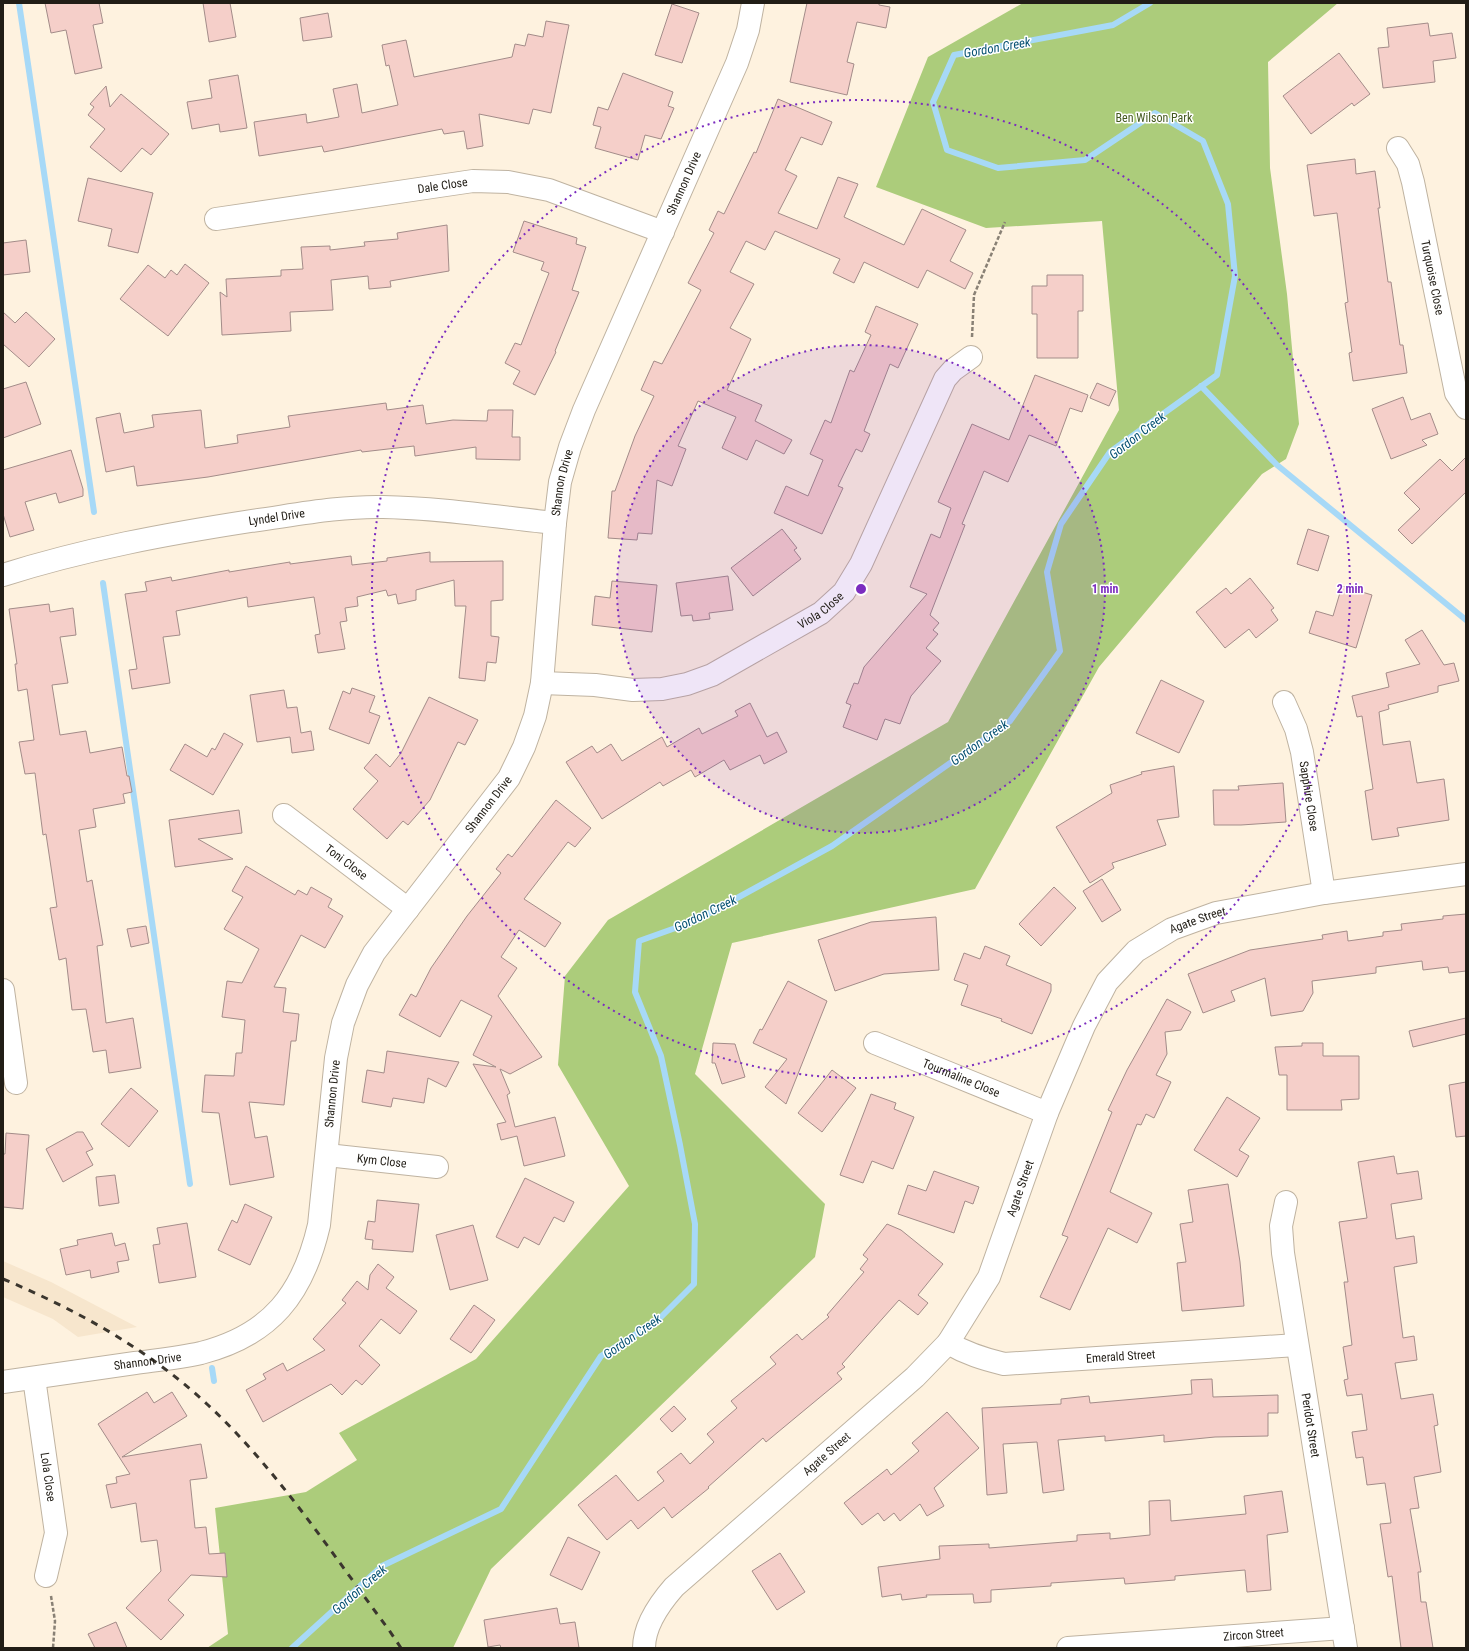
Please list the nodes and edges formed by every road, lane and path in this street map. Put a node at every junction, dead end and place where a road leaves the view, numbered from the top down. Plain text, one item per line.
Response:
1 (752, 3) edge
2 (1398, 148) dead end
3 (216, 218) dead end
4 (1005, 222) dead end
5 (663, 232) junction
6 (970, 357) joint
7 (1466, 408) edge
8 (555, 523) junction
9 (3, 575) edge
10 (542, 684) junction
11 (1284, 702) dead end
12 (284, 815) dead end
13 (1466, 874) edge
14 (1324, 893) junction
15 (408, 909) junction
16 (3, 990) edge
17 (875, 1043) dead end
18 (16, 1083) dead end
19 (1047, 1113) junction
20 (327, 1155) junction
21 (437, 1167) dead end
22 (1286, 1202) dead end
23 (948, 1343) junction
24 (1297, 1345) junction
25 (34, 1378) junction
26 (3, 1382) edge
27 (46, 1576) joint
28 (1344, 1638) edge
29 (53, 1648) edge
30 (644, 1648) edge
31 (1068, 1648) edge

1 - 5 street, Shannon Drive
2 - 7 street, Turquoise Close
3 - 5 street, Dale Close
4 - 6 path
5 - 8 street, Shannon Drive
6 - 10 street, Viola Close
8 - 9 street, Lyndel Drive
8 - 10 street, Shannon Drive
10 - 15 street, Shannon Drive
11 - 14 street, Sapphire Close
12 - 15 street, Toni Close
13 - 14 street, Agate Street
14 - 19 street, Agate Street
15 - 20 street, Shannon Drive
16 - 18 street
17 - 19 street, Tourmaline Close
19 - 23 street, Agate Street
20 - 21 street, Kym Close
20 - 25 street, Shannon Drive
22 - 24 street, Peridot Street
23 - 24 street, Emerald Street
23 - 30 street, Agate Street
24 - 28 street, Peridot Street
25 - 26 street, Shannon Drive
25 - 27 street, Lola Close
27 - 29 path
28 - 31 street, Zircon Street

